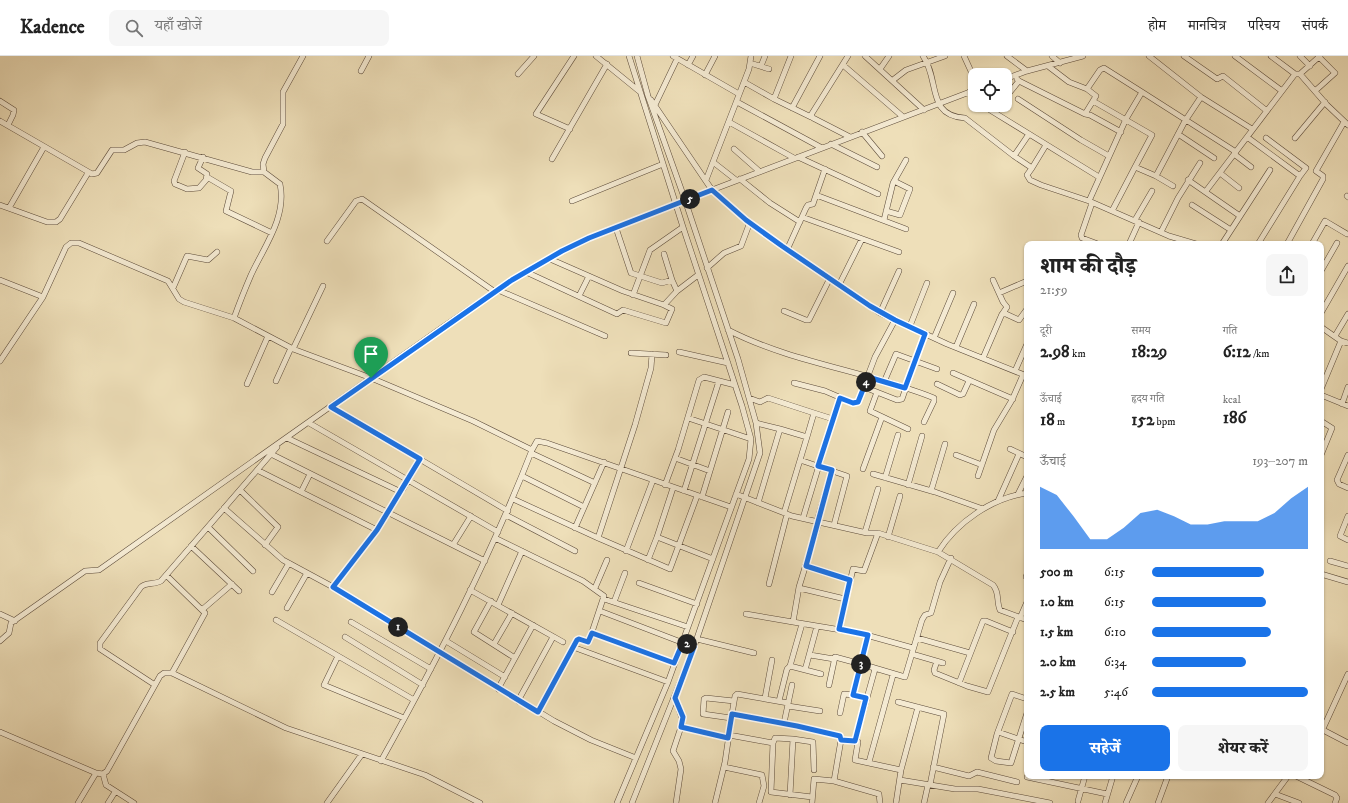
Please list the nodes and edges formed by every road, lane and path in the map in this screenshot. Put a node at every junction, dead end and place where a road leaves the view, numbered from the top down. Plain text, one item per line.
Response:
1 (303, 56) edge
2 (370, 56) edge
3 (534, 56) edge
4 (574, 56) edge
5 (596, 56) edge
6 (629, 56) edge
7 (638, 56) edge
8 (693, 56) edge
9 (715, 56) edge
10 (751, 56) edge
11 (765, 56) edge
12 (791, 56) edge
13 (820, 56) edge
14 (848, 56) edge
15 (865, 56) edge
16 (889, 56) edge
17 (923, 56) edge
18 (945, 56) edge
19 (964, 56) edge
20 (1008, 56) edge
21 (1052, 56) edge
22 (1083, 56) edge
23 (1149, 56) edge
24 (1184, 56) edge
25 (1235, 56) edge
26 (1271, 56) edge
27 (1300, 56) edge
28 (1319, 56) edge
29 (675, 57) edge
30 (1060, 62) junction
31 (750, 63) junction
32 (927, 63) junction
33 (607, 64) junction
34 (688, 65) junction
35 (843, 65) junction
36 (761, 66) junction
37 (1048, 66) junction
38 (1310, 66) junction
39 (970, 68) edge
40 (769, 69) dead end
41 (880, 69) junction
42 (362, 71) dead end
43 (1027, 71) junction
44 (518, 74) dead end
45 (1297, 74) junction
46 (705, 75) junction
47 (1015, 75) junction
48 (1012, 76) edge
49 (893, 80) junction
50 (1019, 81) junction
51 (744, 82) junction
52 (1088, 89) junction
53 (1012, 90) edge
54 (1282, 91) junction
55 (1316, 91) junction
56 (968, 92) edge
57 (1142, 92) junction
58 (644, 94) junction
59 (739, 94) junction
60 (1201, 97) junction
61 (774, 99) junction
62 (1018, 99) dead end
63 (0, 101) edge
64 (1093, 101) junction
65 (737, 102) junction
66 (1324, 102) junction
67 (655, 105) junction
68 (938, 105) junction
69 (792, 108) junction
70 (924, 110) junction
71 (1267, 111) junction
72 (993, 112) edge
73 (1085, 114) junction
74 (902, 116) junction
75 (811, 117) junction
76 (1126, 119) junction
77 (1185, 120) junction
78 (0, 121) edge
79 (729, 122) junction
80 (1346, 123) edge
81 (8, 125) junction
82 (570, 129) junction
83 (1252, 129) junction
84 (862, 132) junction
85 (1121, 132) junction
86 (1029, 134) junction
87 (1178, 134) junction
88 (850, 137) junction
89 (1247, 137) junction
90 (1266, 138) dead end
91 (1295, 138) dead end
92 (831, 144) junction
93 (1046, 145) junction
94 (44, 147) junction
95 (822, 148) junction
96 (734, 149) dead end
97 (185, 152) junction
98 (1235, 153) junction
99 (882, 156) dead end
100 (1014, 156) junction
101 (1109, 156) junction
102 (203, 157) junction
103 (796, 157) junction
104 (1214, 158) dead end
105 (552, 159) dead end
106 (906, 160) dead end
107 (713, 162) junction
108 (1200, 163) dead end
109 (663, 164) junction
110 (1135, 167) junction
111 (1251, 167) dead end
112 (877, 168) dead end
113 (1032, 168) junction
114 (1306, 168) junction
115 (825, 169) junction
116 (1270, 170) dead end
117 (1316, 171) junction
118 (264, 172) junction
119 (759, 172) junction
120 (88, 173) junction
121 (1220, 173) junction
122 (1099, 176) junction
123 (1156, 176) junction
124 (1300, 176) junction
125 (207, 177) junction
126 (706, 180) junction
127 (738, 180) junction
128 (1188, 180) junction
129 (894, 181) junction
130 (1173, 186) dead end
131 (1239, 188) dead end
132 (712, 190) junction
133 (1152, 191) dead end
134 (1206, 191) junction
135 (878, 194) dead end
136 (816, 195) junction
137 (572, 201) dead end
138 (681, 202) junction
139 (1090, 202) junction
140 (0, 205) edge
141 (1192, 205) dead end
142 (9, 208) junction
143 (1112, 211) junction
144 (886, 212) junction
145 (1240, 216) junction
146 (801, 219) junction
147 (884, 220) junction
148 (1137, 221) junction
149 (750, 222) junction
150 (683, 227) junction
151 (616, 228) junction
152 (906, 229) dead end
153 (1231, 230) junction
154 (1160, 232) junction
155 (272, 233) junction
156 (1347, 234) edge
157 (862, 239) junction
158 (327, 241) dead end
159 (1090, 241) edge
160 (1130, 241) edge
161 (1187, 241) edge
162 (1224, 241) edge
163 (1260, 241) edge
164 (1289, 241) edge
165 (1314, 241) edge
166 (1336, 244) dead end
167 (787, 250) junction
168 (217, 252) dead end
169 (899, 252) dead end
170 (664, 254) dead end
171 (550, 259) junction
172 (1324, 266) edge
173 (1348, 266) edge
174 (707, 268) junction
175 (899, 271) dead end
176 (526, 272) junction
177 (641, 275) junction
178 (589, 276) junction
179 (698, 276) junction
180 (830, 278) junction
181 (0, 280) edge
182 (672, 280) junction
183 (993, 280) dead end
184 (1024, 282) edge
185 (927, 283) dead end
186 (839, 285) junction
187 (322, 286) dead end
188 (173, 288) junction
189 (496, 291) junction
190 (677, 291) junction
191 (953, 293) dead end
192 (999, 293) junction
193 (633, 295) junction
194 (579, 296) junction
195 (43, 297) junction
196 (711, 299) junction
197 (974, 304) dead end
198 (664, 305) junction
199 (1324, 308) edge
200 (784, 310) dead end
201 (880, 312) junction
202 (1003, 313) junction
203 (1024, 313) edge
204 (1348, 314) edge
205 (234, 318) junction
206 (895, 320) junction
207 (910, 326) junction
208 (1324, 329) edge
209 (728, 330) junction
210 (925, 334) junction
211 (268, 336) junction
212 (605, 336) dead end
213 (1335, 336) junction
214 (934, 338) junction
215 (1341, 341) junction
216 (1348, 342) edge
217 (292, 348) junction
218 (956, 348) junction
219 (1024, 351) edge
220 (631, 352) dead end
221 (679, 352) dead end
222 (652, 354) junction
223 (666, 355) dead end
224 (983, 358) junction
225 (916, 360) junction
226 (0, 361) edge
227 (728, 363) junction
228 (937, 369) dead end
229 (1015, 371) junction
230 (953, 373) dead end
231 (1024, 376) edge
232 (868, 377) junction
233 (371, 378) junction
234 (1024, 378) edge
235 (276, 380) dead end
236 (719, 381) junction
237 (969, 381) junction
238 (884, 382) junction
239 (1324, 382) edge
240 (794, 383) dead end
241 (247, 384) dead end
242 (936, 384) dead end
243 (735, 385) junction
244 (864, 387) junction
245 (905, 388) junction
246 (1348, 388) edge
247 (878, 392) junction
248 (1324, 396) edge
249 (749, 398) junction
250 (840, 398) junction
251 (1013, 398) junction
252 (1342, 404) junction
253 (1348, 406) edge
254 (331, 407) junction
255 (728, 412) dead end
256 (814, 413) junction
257 (882, 417) junction
258 (688, 418) junction
259 (833, 419) junction
260 (924, 422) dead end
261 (309, 423) junction
262 (705, 423) junction
263 (756, 423) junction
264 (1324, 423) edge
265 (723, 429) junction
266 (780, 429) junction
267 (908, 429) dead end
268 (898, 435) dead end
269 (922, 436) dead end
270 (806, 437) junction
271 (287, 438) junction
272 (751, 439) junction
273 (281, 442) junction
274 (945, 444) dead end
275 (1324, 448) edge
276 (1010, 449) dead end
277 (532, 451) junction
278 (271, 454) junction
279 (1019, 454) junction
280 (956, 455) dead end
281 (1348, 455) edge
282 (1024, 456) edge
283 (675, 458) junction
284 (420, 459) junction
285 (800, 460) junction
286 (1347, 461) edge
287 (604, 462) junction
288 (692, 465) junction
289 (982, 465) junction
290 (818, 466) junction
291 (621, 468) junction
292 (862, 469) dead end
293 (257, 470) junction
294 (710, 470) junction
295 (832, 470) junction
296 (310, 474) junction
297 (873, 474) dead end
298 (522, 476) junction
299 (978, 476) dead end
300 (885, 478) junction
301 (408, 480) junction
302 (653, 480) junction
303 (1024, 482) edge
304 (595, 483) junction
305 (665, 484) junction
306 (908, 486) junction
307 (673, 488) junction
308 (1348, 488) edge
309 (878, 489) dead end
310 (240, 490) junction
311 (400, 491) junction
312 (684, 491) junction
313 (931, 491) junction
314 (301, 492) junction
315 (1018, 494) junction
316 (1024, 494) edge
317 (740, 496) junction
318 (900, 496) dead end
319 (700, 497) junction
320 (513, 499) junction
321 (998, 501) junction
322 (758, 503) junction
323 (584, 507) junction
324 (731, 507) junction
325 (224, 508) junction
326 (983, 509) junction
327 (388, 513) junction
328 (507, 513) junction
329 (786, 514) junction
330 (471, 516) junction
331 (1348, 516) edge
332 (803, 518) junction
333 (818, 521) junction
334 (834, 525) junction
335 (208, 527) junction
336 (575, 528) junction
337 (377, 530) junction
338 (498, 532) junction
339 (865, 532) junction
340 (878, 533) junction
341 (657, 537) junction
342 (888, 537) junction
343 (495, 538) junction
344 (598, 538) junction
345 (1348, 540) edge
346 (265, 545) junction
347 (453, 545) junction
348 (191, 546) junction
349 (679, 546) junction
350 (522, 551) junction
351 (575, 551) dead end
352 (626, 551) junction
353 (938, 552) junction
354 (951, 558) junction
355 (713, 559) junction
356 (607, 560) dead end
357 (648, 560) junction
358 (485, 561) junction
359 (1330, 561) dead end
360 (290, 563) junction
361 (806, 566) junction
362 (1348, 566) edge
363 (253, 571) dead end
364 (307, 573) junction
365 (625, 573) dead end
366 (166, 575) junction
367 (1324, 575) edge
368 (850, 580) junction
369 (1348, 582) edge
370 (639, 583) dead end
371 (232, 584) junction
372 (769, 584) dead end
373 (333, 587) junction
374 (594, 588) junction
375 (799, 588) junction
376 (470, 590) junction
377 (239, 591) dead end
378 (272, 592) dead end
379 (604, 599) junction
380 (845, 599) junction
381 (490, 601) junction
382 (614, 602) junction
383 (697, 604) junction
384 (498, 605) junction
385 (287, 608) dead end
386 (1024, 608) edge
387 (203, 609) junction
388 (600, 611) junction
389 (512, 613) junction
390 (0, 614) edge
391 (746, 614) dead end
392 (1019, 617) junction
393 (1024, 619) edge
394 (276, 620) dead end
395 (15, 621) junction
396 (352, 622) dead end
397 (793, 622) junction
398 (802, 624) junction
399 (533, 625) junction
400 (817, 626) junction
401 (688, 627) junction
402 (839, 629) junction
403 (1013, 632) junction
404 (592, 633) junction
405 (868, 635) junction
406 (344, 637) dead end
407 (554, 637) junction
408 (917, 638) junction
409 (697, 639) junction
410 (0, 641) edge
411 (446, 641) junction
412 (562, 642) dead end
413 (494, 644) junction
414 (688, 644) junction
415 (573, 647) junction
416 (912, 651) junction
417 (440, 653) junction
418 (754, 653) dead end
419 (970, 653) junction
420 (810, 655) junction
421 (338, 656) junction
422 (515, 658) junction
423 (834, 659) junction
424 (772, 660) dead end
425 (674, 663) junction
426 (861, 664) junction
427 (790, 666) junction
428 (431, 669) junction
429 (875, 669) junction
430 (805, 670) junction
431 (172, 673) junction
432 (821, 674) dead end
433 (1348, 674) edge
434 (893, 675) junction
435 (505, 677) junction
436 (668, 682) junction
437 (959, 683) junction
438 (1346, 683) edge
439 (829, 684) dead end
440 (155, 685) junction
441 (422, 685) junction
442 (792, 685) dead end
443 (498, 689) junction
444 (853, 695) junction
445 (675, 698) junction
446 (765, 698) junction
447 (866, 698) junction
448 (1024, 698) edge
449 (414, 700) junction
450 (734, 700) junction
451 (518, 701) junction
452 (779, 701) junction
453 (898, 702) dead end
454 (788, 704) junction
455 (918, 707) junction
456 (820, 711) dead end
457 (538, 712) junction
458 (840, 713) dead end
459 (732, 716) junction
460 (404, 718) junction
461 (784, 723) junction
462 (1024, 723) edge
463 (681, 727) junction
464 (1324, 727) edge
465 (0, 732) edge
466 (998, 732) junction
467 (1324, 732) edge
468 (728, 737) junction
469 (793, 739) junction
470 (841, 740) junction
471 (1018, 740) junction
472 (855, 741) junction
473 (1024, 741) edge
474 (773, 743) junction
475 (1348, 743) edge
476 (362, 754) junction
477 (636, 758) junction
478 (381, 761) junction
479 (869, 762) junction
480 (724, 767) junction
481 (933, 767) junction
482 (814, 770) dead end
483 (902, 770) junction
484 (96, 773) junction
485 (103, 774) junction
486 (1036, 779) edge
487 (1084, 779) edge
488 (1112, 779) edge
489 (1137, 779) edge
490 (1167, 779) edge
491 (1286, 779) edge
492 (1302, 779) edge
493 (900, 780) junction
494 (834, 781) junction
495 (1017, 782) dead end
496 (929, 785) junction
497 (1082, 789) junction
498 (115, 792) junction
499 (762, 792) junction
500 (771, 792) junction
501 (1107, 794) junction
502 (1275, 794) junction
503 (790, 795) junction
504 (812, 800) edge
505 (1078, 801) dead end
506 (78, 803) edge
507 (108, 803) edge
508 (134, 803) edge
509 (326, 803) edge
510 (480, 803) edge
511 (617, 803) edge
512 (632, 803) edge
513 (676, 803) edge
514 (715, 803) edge
515 (760, 803) edge
516 (880, 803) edge
517 (896, 803) edge
518 (924, 803) edge
519 (1050, 803) edge
520 (1104, 803) edge
521 (1126, 803) edge
522 (1158, 803) edge
523 (1268, 803) edge
524 (1300, 803) edge
525 (1335, 803) edge

1 - 118 street
2 - 42 street
3 - 44 street
4 - 82 street
5 - 33 street
6 - 58 street
7 - 58 street
8 - 34 street
9 - 46 street
10 - 31 street
11 - 36 street
12 - 61 street
13 - 69 street
14 - 35 street
15 - 41 street
16 - 41 street
17 - 32 street
18 - 32 street
19 - 39 street
20 - 43 street
21 - 30 street
22 - 30 street
23 - 60 street
24 - 71 street
25 - 54 street
26 - 45 street
27 - 38 street
28 - 38 street
28 - 55 street
29 - 34 street
29 - 67 street
30 - 37 street
31 - 36 street
31 - 51 street
32 - 49 street
32 - 68 street
33 - 58 street
33 - 82 street
34 - 46 street
35 - 74 street
35 - 75 street
36 - 40 street
37 - 43 street
37 - 52 street
38 - 45 street
41 - 49 street
43 - 47 street
45 - 54 street
45 - 55 street
46 - 59 street
47 - 48 street
47 - 50 street
49 - 70 street
50 - 53 street
50 - 73 street
51 - 59 street
51 - 61 street
52 - 57 street
52 - 64 street
54 - 71 street
55 - 66 street
56 - 68 street
57 - 76 street
57 - 77 street
58 - 67 street
58 - 109 street
58 - 138 street
59 - 65 street
60 - 77 street
60 - 83 street
61 - 69 street
62 - 101 street
63 - 81 street
64 - 73 street
64 - 76 street
65 - 79 street
65 - 95 street
66 - 80 street
66 - 91 street
67 - 126 street
68 - 70 street
68 - 100 street
69 - 75 street
70 - 74 street
71 - 83 street
72 - 86 street
73 - 85 street
74 - 84 street
75 - 88 street
76 - 85 street
76 - 110 street
77 - 87 street
77 - 98 street
78 - 81 street
79 - 103 street
79 - 107 street
80 - 117 street
81 - 94 street
82 - 105 street
83 - 89 street
84 - 88 street
84 - 99 street
85 - 101 street
86 - 93 street
86 - 100 street
87 - 104 street
87 - 123 street
88 - 92 street
89 - 98 street
89 - 124 street
90 - 114 street
92 - 95 street
92 - 112 street
93 - 113 street
93 - 122 street
94 - 120 street
94 - 142 street
95 - 103 street
96 - 119 street
97 - 102 street
97 - 120 street
97 - 125 street
98 - 111 street
98 - 121 street
100 - 113 street
101 - 122 street
102 - 118 street
102 - 125 street
103 - 115 street
103 - 119 street
106 - 129 street
107 - 126 street
107 - 127 street
108 - 128 street
109 - 137 street
109 - 138 street
110 - 123 street
110 - 143 street
113 - 139 street
114 - 117 street
114 - 124 street
115 - 135 street
115 - 136 street
116 - 145 street
117 - 164 street
118 - 155 street
119 - 127 street
120 - 142 street
121 - 131 street
121 - 134 street
122 - 139 street
123 - 130 street
124 - 163 street
125 - 155 street
126 - 132 street
127 - 132 street
127 - 146 street
128 - 134 street
128 - 154 street
129 - 144 street
129 - 144 street
132 - 138 street
132 - 149 street
133 - 148 street
134 - 145 street
136 - 146 street
136 - 147 street
138 - 150 street
138 - 151 street
138 - 174 street
139 - 143 street
139 - 159 street
140 - 142 street
141 - 153 street
143 - 148 street
144 - 147 street
145 - 153 street
146 - 157 street
146 - 167 street
147 - 152 street
148 - 154 street
148 - 160 street
149 - 167 street
149 - 174 street
150 - 177 street
150 - 179 street
151 - 171 street
151 - 177 street
153 - 162 street
154 - 161 street
155 - 205 street
156 - 165 street
157 - 169 street
157 - 186 street
158 - 189 street
166 - 172 street
167 - 180 street
168 - 188 street
170 - 182 street
171 - 176 street
171 - 178 street
173 - 199 street
174 - 196 street
175 - 201 street
176 - 189 street
176 - 194 street
177 - 182 street
177 - 193 street
178 - 193 street
178 - 194 street
179 - 190 street
179 - 196 street
180 - 186 street
180 - 200 street
181 - 195 street
182 - 190 street
183 - 192 street
184 - 192 street
185 - 207 street
186 - 201 street
187 - 217 street
188 - 195 street
188 - 205 street
189 - 212 street
189 - 233 street
190 - 198 street
191 - 214 street
192 - 202 street
193 - 198 street
194 - 198 street
195 - 226 street
196 - 209 street
196 - 227 street
197 - 218 street
201 - 206 street
202 - 203 street
202 - 224 street
204 - 213 street
205 - 211 street
206 - 207 street
206 - 232 street
207 - 210 street
208 - 213 street
209 - 232 street
209 - 249 street
210 - 214 street
210 - 225 street
211 - 217 street
211 - 241 street
213 - 215 street
214 - 218 street
215 - 216 street
215 - 239 street
217 - 233 street
217 - 235 street
218 - 224 street
219 - 229 street
220 - 222 street
221 - 227 street
222 - 223 street
222 - 291 street
224 - 229 street
225 - 228 street
225 - 238 street
225 - 245 street
227 - 243 street
229 - 231 street
230 - 237 street
232 - 238 street
232 - 244 street
233 - 254 street
233 - 277 street
234 - 251 street
236 - 243 street
236 - 258 street
236 - 262 street
237 - 242 street
237 - 251 street
238 - 245 street
240 - 250 street
243 - 272 street
244 - 247 street
244 - 250 street
245 - 247 street
245 - 260 street
246 - 252 street
247 - 257 street
248 - 252 street
249 - 256 street
249 - 263 street
250 - 259 street
251 - 289 street
252 - 253 street
254 - 261 street
254 - 284 street
255 - 265 street
256 - 259 street
256 - 270 street
257 - 267 street
257 - 292 street
258 - 262 street
258 - 283 street
259 - 290 street
261 - 271 street
261 - 301 street
262 - 265 street
262 - 288 street
263 - 266 street
263 - 317 street
264 - 275 street
265 - 272 street
265 - 294 street
266 - 270 street
266 - 322 street
268 - 300 street
269 - 306 street
270 - 285 street
271 - 273 street
271 - 311 street
272 - 317 street
273 - 278 street
273 - 395 street
274 - 313 street
276 - 279 street
277 - 287 street
277 - 298 street
277 - 304 street
278 - 293 street
278 - 296 street
279 - 282 street
279 - 321 street
280 - 289 street
281 - 286 street
283 - 288 street
283 - 305 street
284 - 301 street
284 - 328 street
285 - 290 street
285 - 329 street
286 - 308 street
287 - 291 street
287 - 304 street
288 - 294 street
288 - 312 street
289 - 299 street
290 - 295 street
290 - 332 street
291 - 302 street
291 - 344 street
293 - 310 street
293 - 314 street
294 - 319 street
295 - 333 street
295 - 334 street
296 - 314 street
296 - 327 street
297 - 300 street
298 - 320 street
298 - 323 street
300 - 306 street
301 - 311 street
301 - 330 street
302 - 305 street
302 - 352 street
303 - 315 street
304 - 323 street
305 - 307 street
306 - 313 street
307 - 312 street
307 - 341 street
309 - 339 street
310 - 325 street
310 - 346 street
311 - 327 street
312 - 319 street
313 - 326 street
314 - 337 street
315 - 316 street
315 - 321 street
317 - 322 street
317 - 324 street
317 - 409 street
318 - 342 street
319 - 324 street
319 - 349 street
320 - 328 street
320 - 336 street
321 - 326 street
322 - 329 street
323 - 336 street
324 - 355 street
325 - 335 street
325 - 346 street
326 - 353 street
327 - 337 street
327 - 347 street
328 - 338 street
328 - 351 street
329 - 332 street
329 - 372 street
330 - 338 street
330 - 347 street
331 - 345 street
332 - 333 street
333 - 334 street
333 - 361 street
334 - 339 street
335 - 348 street
335 - 363 street
336 - 344 street
337 - 373 street
338 - 343 street
339 - 340 street
340 - 342 street
340 - 368 street
341 - 349 street
341 - 357 street
342 - 353 street
343 - 350 street
343 - 358 street
344 - 352 street
346 - 360 street
347 - 358 street
348 - 366 street
348 - 371 street
349 - 355 street
349 - 357 street
350 - 374 street
350 - 384 street
352 - 357 street
353 - 354 street
354 - 392 street
354 - 408 street
355 - 383 street
356 - 374 street
358 - 376 street
359 - 362 street
360 - 364 street
360 - 378 street
361 - 368 street
361 - 375 street
364 - 373 street
364 - 385 street
365 - 382 street
366 - 387 street
366 - 440 street
367 - 369 street
368 - 380 street
370 - 383 street
371 - 377 street
371 - 387 street
373 - 417 street
374 - 379 street
375 - 380 street
375 - 397 street
376 - 381 street
376 - 411 street
379 - 382 street
379 - 388 street
380 - 402 street
381 - 384 street
381 - 413 street
382 - 401 street
383 - 401 street
384 - 389 street
386 - 392 street
387 - 431 street
388 - 404 street
388 - 414 street
389 - 399 street
389 - 413 street
390 - 395 street
391 - 397 street
392 - 393 street
392 - 403 street
394 - 421 street
395 - 410 street
396 - 428 street
397 - 398 street
398 - 400 street
398 - 427 street
399 - 407 street
399 - 422 street
400 - 402 street
400 - 420 street
401 - 414 street
402 - 405 street
403 - 419 street
403 - 437 street
404 - 415 street
404 - 425 street
405 - 416 street
405 - 426 street
406 - 441 street
407 - 412 street
407 - 451 street
408 - 416 street
408 - 419 street
409 - 414 street
409 - 418 street
411 - 417 street
411 - 435 street
413 - 422 street
414 - 425 street
414 - 445 street
415 - 436 street
415 - 457 street
416 - 434 street
416 - 437 street
417 - 428 street
417 - 443 street
419 - 437 street
420 - 423 street
420 - 430 street
421 - 449 street
421 - 460 street
422 - 435 street
423 - 426 street
423 - 439 street
424 - 446 street
425 - 436 street
426 - 429 street
426 - 444 street
427 - 430 street
427 - 452 street
428 - 441 street
429 - 434 street
429 - 447 street
430 - 432 street
431 - 440 street
431 - 476 street
433 - 438 street
434 - 479 street
435 - 443 street
436 - 477 street
438 - 464 street
440 - 485 street
441 - 449 street
442 - 454 street
443 - 451 street
444 - 447 street
444 - 458 street
445 - 463 street
445 - 512 street
446 - 450 street
446 - 452 street
447 - 472 street
448 - 466 street
449 - 460 street
450 - 459 street
450 - 459 street
451 - 457 street
452 - 454 street
453 - 455 street
454 - 456 street
454 - 461 street
455 - 481 street
455 - 483 street
457 - 477 street
459 - 461 street
459 - 468 street
460 - 478 street
461 - 470 street
462 - 471 street
463 - 468 street
463 - 513 street
465 - 484 street
466 - 471 street
466 - 471 street
467 - 475 street
468 - 474 street
468 - 480 street
469 - 474 street
469 - 482 street
469 - 503 street
470 - 472 street
470 - 494 street
471 - 473 street
472 - 479 street
474 - 500 street
476 - 478 street
476 - 509 street
477 - 511 street
478 - 510 street
479 - 483 street
480 - 499 street
480 - 514 street
481 - 495 street
481 - 496 street
483 - 493 street
484 - 485 street
484 - 506 street
485 - 498 street
486 - 497 street
487 - 497 street
488 - 501 street
489 - 521 street
490 - 522 street
491 - 502 street
492 - 525 street
493 - 496 street
493 - 517 street
494 - 504 street
494 - 516 street
496 - 518 street
496 - 519 street
497 - 501 street
497 - 505 street
498 - 507 street
498 - 508 street
499 - 500 street
499 - 515 street
500 - 503 street
501 - 520 street
502 - 523 street
502 - 524 street
503 - 504 street

